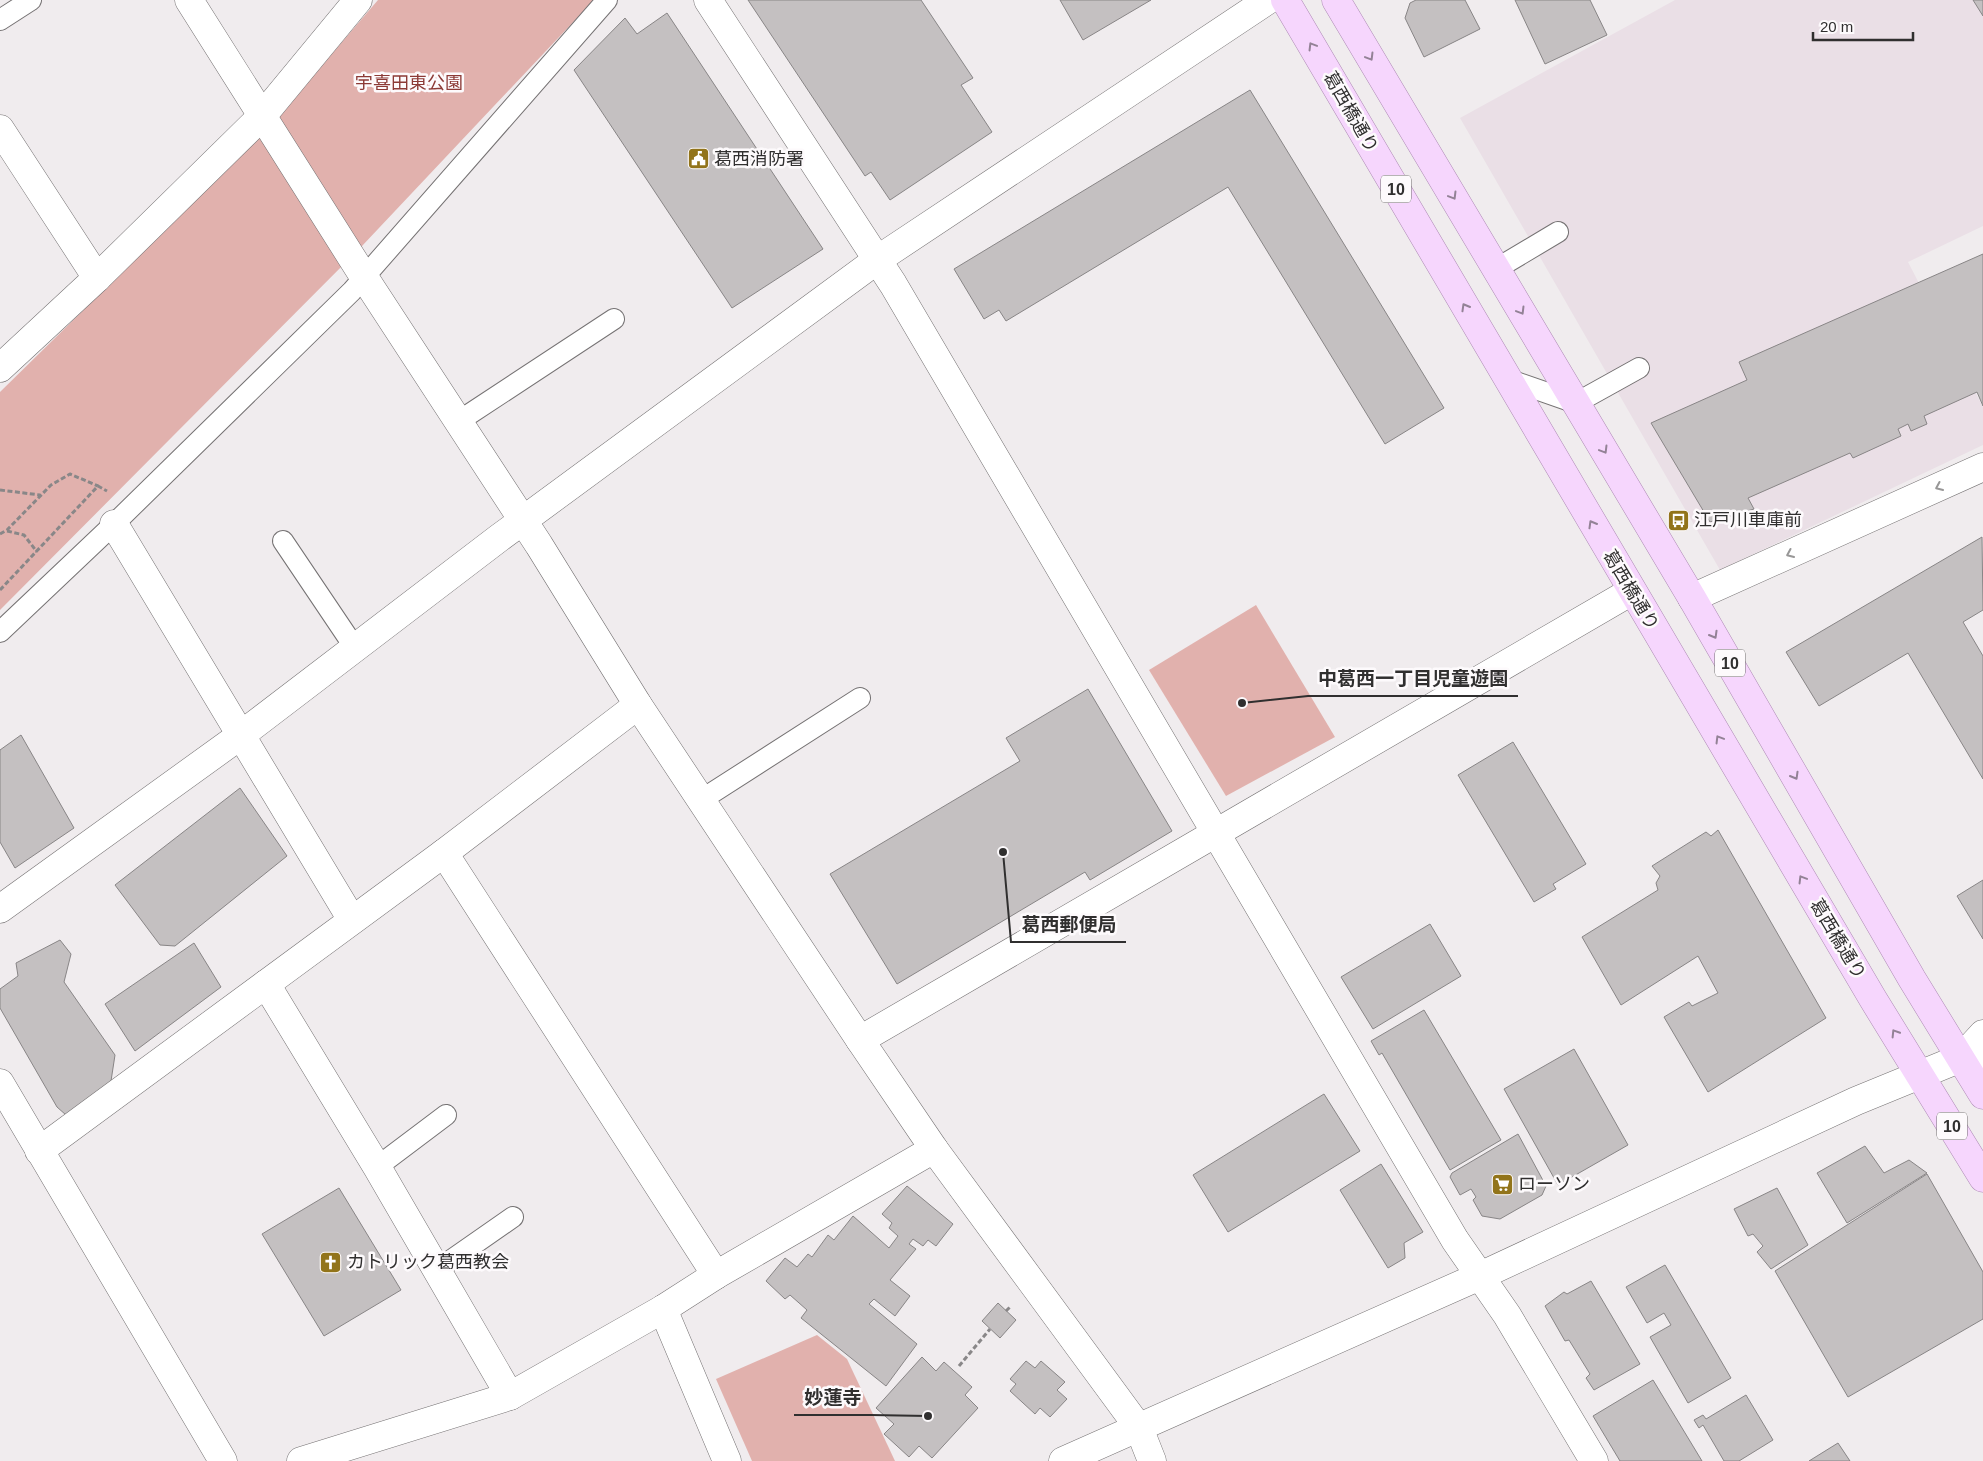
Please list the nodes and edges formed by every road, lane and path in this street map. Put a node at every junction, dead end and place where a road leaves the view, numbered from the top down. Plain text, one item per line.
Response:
1 (31, 0) edge
2 (188, 0) edge
3 (358, 0) edge
4 (607, 0) edge
5 (708, 0) edge
6 (1268, 0) edge
7 (1285, 0) edge
8 (1336, 0) edge
9 (0, 20) edge
10 (263, 115) junction
11 (0, 129) edge
12 (1558, 232) dead end
13 (877, 260) junction
14 (1496, 269) junction
15 (364, 277) junction
16 (96, 278) junction
17 (614, 319) dead end
18 (0, 368) edge
19 (1639, 368) dead end
20 (1507, 379) junction
21 (1576, 403) junction
22 (459, 421) junction
23 (1983, 467) edge
24 (98, 486) junction
25 (0, 490) edge
26 (41, 496) junction
27 (123, 515) junction
28 (523, 521) junction
29 (7, 530) junction
30 (0, 534) edge
31 (283, 541) dead end
32 (37, 552) junction
33 (0, 590) edge
34 (1632, 591) junction
35 (1692, 598) junction
36 (0, 632) edge
37 (355, 648) junction
38 (860, 698) dead end
39 (638, 705) junction
40 (241, 735) junction
41 (701, 800) junction
42 (1215, 834) junction
43 (444, 853) junction
44 (0, 909) edge
45 (352, 920) junction
46 (266, 984) junction
47 (1983, 1034) edge
48 (860, 1040) junction
49 (1972, 1058) edge
50 (1920, 1075) junction
51 (0, 1083) edge
52 (1983, 1095) edge
53 (446, 1115) dead end
54 (934, 1148) junction
55 (39, 1151) junction
56 (377, 1167) junction
57 (1983, 1178) edge
58 (512, 1217) dead end
59 (437, 1270) junction
60 (716, 1275) junction
61 (1480, 1276) junction
62 (663, 1309) junction
63 (990, 1329) dead end
64 (959, 1366) dead end
65 (510, 1396) junction
66 (1139, 1428) junction
67 (223, 1461) edge
68 (301, 1461) edge
69 (727, 1461) edge
70 (1063, 1461) edge
71 (1152, 1461) edge
72 (1594, 1461) edge

1 - 9 lane
2 - 10 street
3 - 10 street
4 - 15 lane
5 - 13 street
6 - 13 street
20 -> 7 main road, 葛西橋通り / 10
8 -> 14 main road, 10
10 - 15 street
10 - 16 street
11 - 16 street
12 - 14 lane
13 - 28 street
13 - 42 street
14 -> 21 main road, 10
15 - 22 street
15 - 27 lane
16 - 18 street
17 - 22 lane
19 - 21 lane
20 - 21 lane
34 -> 20 main road, 葛西橋通り / 10
21 -> 35 main road, 10
22 - 28 street
23 -> 35 street
24 - 26 path
24 - 27 path
24 - 32 path
25 - 26 path
26 - 29 path
27 - 36 lane
27 - 40 street
28 - 37 street
28 - 39 street
29 - 30 path
29 - 32 path
31 - 37 lane
32 - 33 path
34 - 42 street
50 -> 34 main road, 葛西橋通り / 10
35 -> 49 main road, 10
37 - 40 street
38 - 41 lane
39 - 41 street
39 - 43 street
40 - 44 street
40 - 45 street
41 - 48 street
42 - 48 street
42 - 61 street
43 - 45 street
43 - 60 street
45 - 46 street
46 - 55 street
46 - 56 street
47 - 49 street
48 - 54 street
49 - 50 street
49 - 52 main road, 10
50 - 57 main road, 葛西橋通り / 10
50 - 61 street
51 - 55 street
53 - 56 lane
54 - 60 street
54 - 66 street
55 - 67 street
56 - 59 street
58 - 59 lane
59 - 65 street
60 - 62 street
61 - 66 street
61 - 72 street
62 - 65 street
62 - 69 street
63 - 64 path
65 - 68 street
66 - 70 street
66 - 71 street

